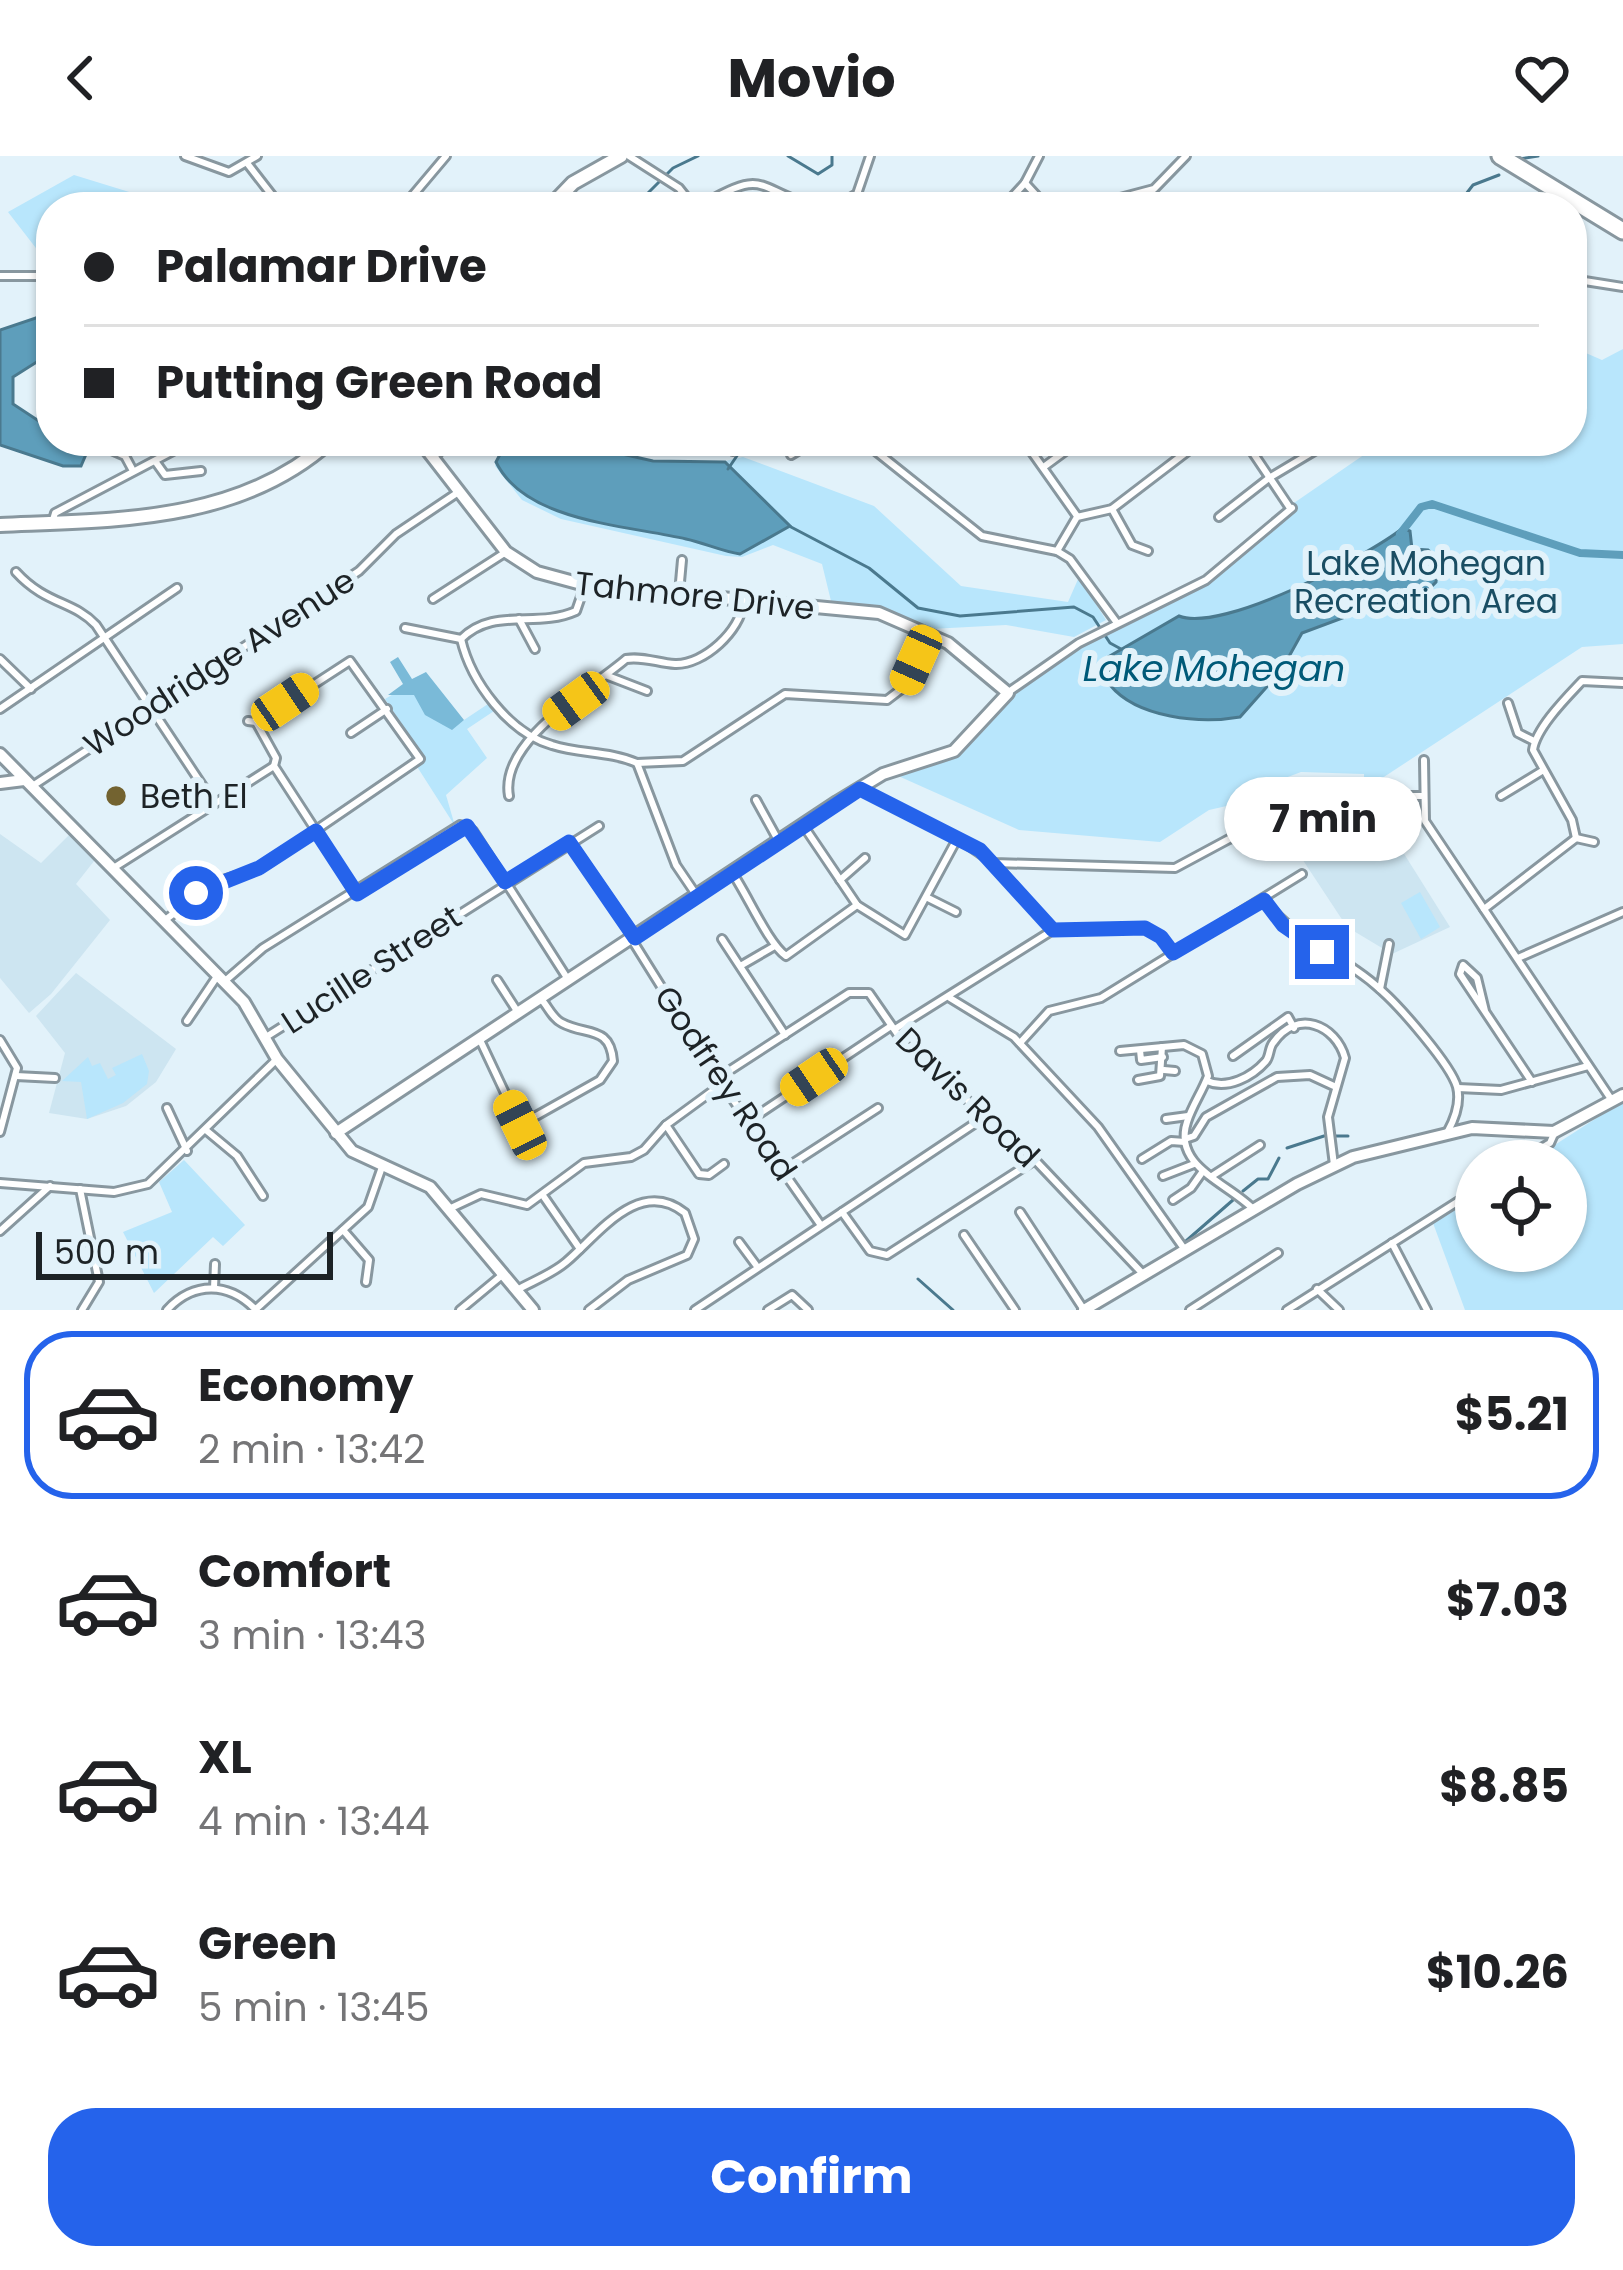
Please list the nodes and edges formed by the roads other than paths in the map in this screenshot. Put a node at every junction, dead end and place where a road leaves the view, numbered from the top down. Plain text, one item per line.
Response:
1 (185, 156) edge
2 (257, 156) edge
3 (446, 156) edge
4 (625, 156) edge
5 (870, 156) edge
6 (1039, 156) edge
7 (1186, 156) edge
8 (1486, 156) edge
9 (1500, 156) edge
10 (247, 163) junction
11 (1025, 183) junction
12 (270, 192) edge
13 (416, 192) edge
14 (564, 192) edge
15 (679, 192) edge
16 (728, 192) edge
17 (778, 192) edge
18 (858, 192) edge
19 (1017, 192) edge
20 (1033, 192) edge
21 (1143, 192) edge
22 (1544, 192) edge
23 (1559, 192) edge
24 (1587, 209) edge
25 (1587, 218) edge
26 (1623, 231) edge
27 (1623, 240) edge
28 (0, 276) edge
29 (36, 276) edge
30 (1587, 281) edge
31 (1623, 287) edge
32 (124, 456) edge
33 (164, 456) edge
34 (309, 456) edge
35 (434, 456) edge
36 (882, 456) edge
37 (1037, 456) edge
38 (1059, 456) edge
39 (1181, 456) edge
40 (1255, 456) edge
41 (1306, 456) edge
42 (155, 461) junction
43 (1046, 466) junction
44 (132, 470) junction
45 (201, 471) dead end
46 (1269, 478) junction
47 (461, 490) junction
48 (1112, 509) junction
49 (1219, 517) dead end
50 (1077, 518) junction
51 (0, 522) edge
52 (52, 523) junction
53 (1057, 550) junction
54 (1148, 551) dead end
55 (506, 552) junction
56 (682, 560) dead end
57 (16, 572) dead end
58 (585, 584) junction
59 (177, 588) dead end
60 (680, 593) junction
61 (433, 599) dead end
62 (743, 601) junction
63 (519, 619) junction
64 (1117, 623) junction
65 (405, 628) dead end
66 (928, 633) junction
67 (104, 635) junction
68 (461, 639) junction
69 (535, 650) dead end
70 (0, 659) edge
71 (608, 676) junction
72 (1623, 683) edge
73 (31, 689) junction
74 (647, 691) dead end
75 (1008, 693) junction
76 (1508, 703) dead end
77 (151, 708) junction
78 (387, 709) junction
79 (0, 710) edge
80 (350, 734) dead end
81 (530, 735) junction
82 (1534, 740) junction
83 (4, 758) edge
84 (1424, 760) dead end
85 (637, 763) junction
86 (274, 766) junction
87 (1542, 771) junction
88 (0, 783) edge
89 (28, 783) junction
90 (860, 789) junction
91 (509, 796) dead end
92 (1422, 796) junction
93 (1501, 796) dead end
94 (756, 800) dead end
95 (214, 803) junction
96 (1321, 806) dead end
97 (1371, 816) dead end
98 (599, 826) dead end
99 (805, 827) junction
100 (316, 831) junction
101 (958, 838) junction
102 (1576, 838) junction
103 (569, 842) junction
104 (1594, 842) dead end
105 (780, 843) junction
106 (865, 858) dead end
107 (994, 863) junction
108 (115, 867) junction
109 (732, 874) junction
110 (1302, 874) dead end
111 (840, 880) junction
112 (505, 882) junction
113 (357, 894) junction
114 (697, 897) junction
115 (928, 898) junction
116 (1264, 900) junction
117 (857, 905) junction
118 (1484, 909) junction
119 (956, 912) dead end
120 (1623, 913) edge
121 (165, 920) junction
122 (1053, 930) junction
123 (634, 939) junction
124 (722, 939) dead end
125 (1389, 944) dead end
126 (772, 947) junction
127 (1173, 953) junction
128 (1518, 958) junction
129 (742, 965) junction
130 (222, 977) junction
131 (497, 980) dead end
132 (569, 981) junction
133 (1381, 989) junction
134 (950, 998) junction
135 (542, 1000) junction
136 (1485, 1011) junction
137 (519, 1014) junction
138 (187, 1022) dead end
139 (893, 1027) junction
140 (1294, 1028) junction
141 (785, 1035) junction
142 (1261, 1036) junction
143 (266, 1037) junction
144 (0, 1040) edge
145 (479, 1040) junction
146 (1020, 1043) junction
147 (1272, 1044) junction
148 (1120, 1052) dead end
149 (1162, 1052) junction
150 (1233, 1056) dead end
151 (278, 1059) junction
152 (1589, 1066) junction
153 (1164, 1070) junction
154 (1175, 1071) dead end
155 (16, 1076) junction
156 (56, 1078) dead end
157 (1138, 1080) dead end
158 (720, 1081) junction
159 (1207, 1081) junction
160 (1532, 1082) junction
161 (1337, 1087) junction
162 (1457, 1088) junction
163 (1618, 1098) edge
164 (167, 1108) dead end
165 (878, 1108) dead end
166 (1458, 1111) junction
167 (986, 1116) junction
168 (1189, 1116) junction
169 (1166, 1119) dead end
170 (750, 1120) junction
171 (666, 1125) junction
172 (1472, 1128) junction
173 (1448, 1131) junction
174 (0, 1132) edge
175 (207, 1132) junction
176 (336, 1133) junction
177 (1549, 1133) junction
178 (1545, 1140) edge
179 (1185, 1141) junction
180 (1259, 1145) dead end
181 (187, 1151) junction
182 (1142, 1159) dead end
183 (1035, 1160) junction
184 (1194, 1163) junction
185 (724, 1164) dead end
186 (1334, 1165) junction
187 (382, 1167) junction
188 (784, 1169) junction
189 (1203, 1171) junction
190 (1163, 1176) dead end
191 (1212, 1176) junction
192 (0, 1183) edge
193 (50, 1186) junction
194 (80, 1190) junction
195 (263, 1196) dead end
196 (544, 1197) junction
197 (1173, 1200) dead end
198 (1455, 1204) edge
199 (451, 1208) junction
200 (1254, 1210) junction
201 (841, 1211) junction
202 (1020, 1212) dead end
203 (820, 1224) junction
204 (0, 1231) edge
205 (343, 1231) junction
206 (964, 1235) dead end
207 (739, 1242) dead end
208 (1392, 1244) junction
209 (580, 1249) junction
210 (1185, 1250) junction
211 (1278, 1253) dead end
212 (215, 1264) dead end
213 (756, 1265) junction
214 (503, 1273) junction
215 (1143, 1274) junction
216 (366, 1282) dead end
217 (214, 1288) junction
218 (1317, 1288) junction
219 (517, 1290) junction
220 (82, 1310) edge
221 (167, 1310) edge
222 (256, 1310) edge
223 (460, 1310) edge
224 (533, 1310) edge
225 (589, 1310) edge
226 (695, 1310) edge
227 (768, 1310) edge
228 (808, 1310) edge
229 (1016, 1310) edge
230 (1084, 1310) edge
231 (1190, 1310) edge
232 (1287, 1310) edge
233 (1339, 1310) edge
234 (1427, 1310) edge

1 - 10 street
2 - 10 street
3 - 13 street
4 - 14 main road
4 - 15 street
5 - 18 street
6 - 11 street
7 - 21 street
8 - 22 highway
9 - 23 highway
10 - 12 street
11 - 19 street
11 - 20 street
16 - 17 street
24 - 26 highway
25 - 27 highway
28 - 29 street
30 - 31 street
32 - 44 street
33 - 42 street
34 - 52 main road
35 - 47 street, Tahmore Drive
36 - 53 street
37 - 43 street
38 - 43 street
39 - 48 street
40 - 46 street
41 - 46 street
42 - 44 street
42 - 45 street
43 - 50 street
44 - 52 street
46 - 49 street
46 - 64 street
47 - 55 street, Tahmore Drive
47 - 77 street, Woodridge Avenue
48 - 50 street
48 - 54 street
50 - 53 street
51 - 52 main road
53 - 64 street
55 - 58 street, Tahmore Drive
55 - 61 street
56 - 60 street
57 - 67 street
58 - 60 street, Tahmore Drive
58 - 63 street
59 - 67 street
60 - 62 street, Tahmore Drive
62 - 66 street, Tahmore Drive
62 - 71 street
63 - 68 street
63 - 69 street
64 - 75 street
65 - 68 street
66 - 75 street, Tahmore Drive
66 - 85 street
67 - 73 street
67 - 77 street
68 - 81 street
70 - 73 street
71 - 74 street
71 - 81 street
72 - 82 street
73 - 79 street
75 - 90 street
76 - 82 street
77 - 89 street, Woodridge Avenue
77 - 95 street
78 - 80 street
78 - 86 street
78 - 100 street
81 - 85 street
81 - 91 street
82 - 87 street
83 - 88 street
83 - 89 street
84 - 92 street
85 - 114 street
86 - 95 street
86 - 100 street
87 - 93 street
87 - 102 street
88 - 89 street
89 - 108 street
90 - 99 street
90 - 101 street
92 - 97 street
92 - 118 street
94 - 105 street
95 - 108 street
96 - 107 street
98 - 103 street, Lucille Street
99 - 105 street
99 - 111 street
100 - 113 street
100 - 121 street
101 - 107 street
101 - 115 street
102 - 104 street
102 - 118 street
103 - 112 street, Lucille Street
103 - 123 street, Godfrey Road
105 - 109 street
106 - 111 street
107 - 122 street
108 - 121 street
109 - 114 street
109 - 126 street
110 - 116 street
111 - 117 street
112 - 113 street
112 - 132 street
112 - 143 street, Lucille Street
113 - 130 street
114 - 123 street
115 - 117 street
115 - 119 street
116 - 127 street
116 - 133 street
117 - 126 street
118 - 128 street
120 - 128 street
121 - 130 street
122 - 127 street
122 - 134 street
123 - 132 street
123 - 158 street, Godfrey Road
124 - 129 street
125 - 133 street
126 - 129 street
127 - 146 street
128 - 152 street
129 - 141 street
130 - 138 street
130 - 143 street
131 - 137 street
132 - 135 street
133 - 162 street
134 - 139 street
134 - 146 street
135 - 137 street
135 - 145 street
136 - 136 street
136 - 160 street
137 - 145 street
139 - 141 street, Davis Road
139 - 167 street, Davis Road
139 - 170 street
140 - 142 street
140 - 147 street
140 - 161 street
141 - 158 street, Davis Road
142 - 147 street
142 - 150 street
143 - 151 street
144 - 155 street
145 - 176 street
146 - 210 street
147 - 159 street
148 - 149 street
149 - 153 street
149 - 159 street
151 - 175 street
151 - 176 street
152 - 160 street
152 - 163 street
153 - 154 street
153 - 157 street
155 - 156 street
155 - 174 street
158 - 170 street, Godfrey Road
158 - 171 street, Davis Road
159 - 168 street
160 - 162 street
161 - 179 street
161 - 186 street
162 - 166 street
163 - 177 street
164 - 181 street
165 - 188 street
166 - 172 street
166 - 173 street
167 - 183 street, Davis Road
167 - 201 street
168 - 169 street
168 - 179 street
170 - 188 street, Godfrey Road
171 - 185 street
171 - 196 street, Davis Road
172 - 173 street
172 - 177 street
173 - 186 street
175 - 181 street
175 - 195 street
176 - 187 street
177 - 178 street
179 - 182 street
179 - 184 street
180 - 191 street
181 - 194 street
183 - 201 street
183 - 215 street, Davis Road
184 - 189 street
184 - 190 street
186 - 200 street
187 - 199 street
187 - 205 street
188 - 203 street, Godfrey Road
189 - 191 street
189 - 197 street
191 - 200 street
192 - 193 street
193 - 194 street
193 - 204 street
194 - 220 street
196 - 199 street
196 - 209 street
198 - 208 street
199 - 214 street
200 - 210 street
201 - 203 street
202 - 230 street
203 - 213 street
205 - 216 street
205 - 222 street
206 - 229 street
207 - 213 street
208 - 218 street
208 - 234 street
209 - 219 street
209 - 225 street
210 - 215 street
211 - 231 street
212 - 217 street
213 - 226 street
214 - 219 street
214 - 223 street
215 - 230 street
217 - 221 street
217 - 222 street
218 - 232 street
218 - 233 street
219 - 224 street
227 - 228 street

